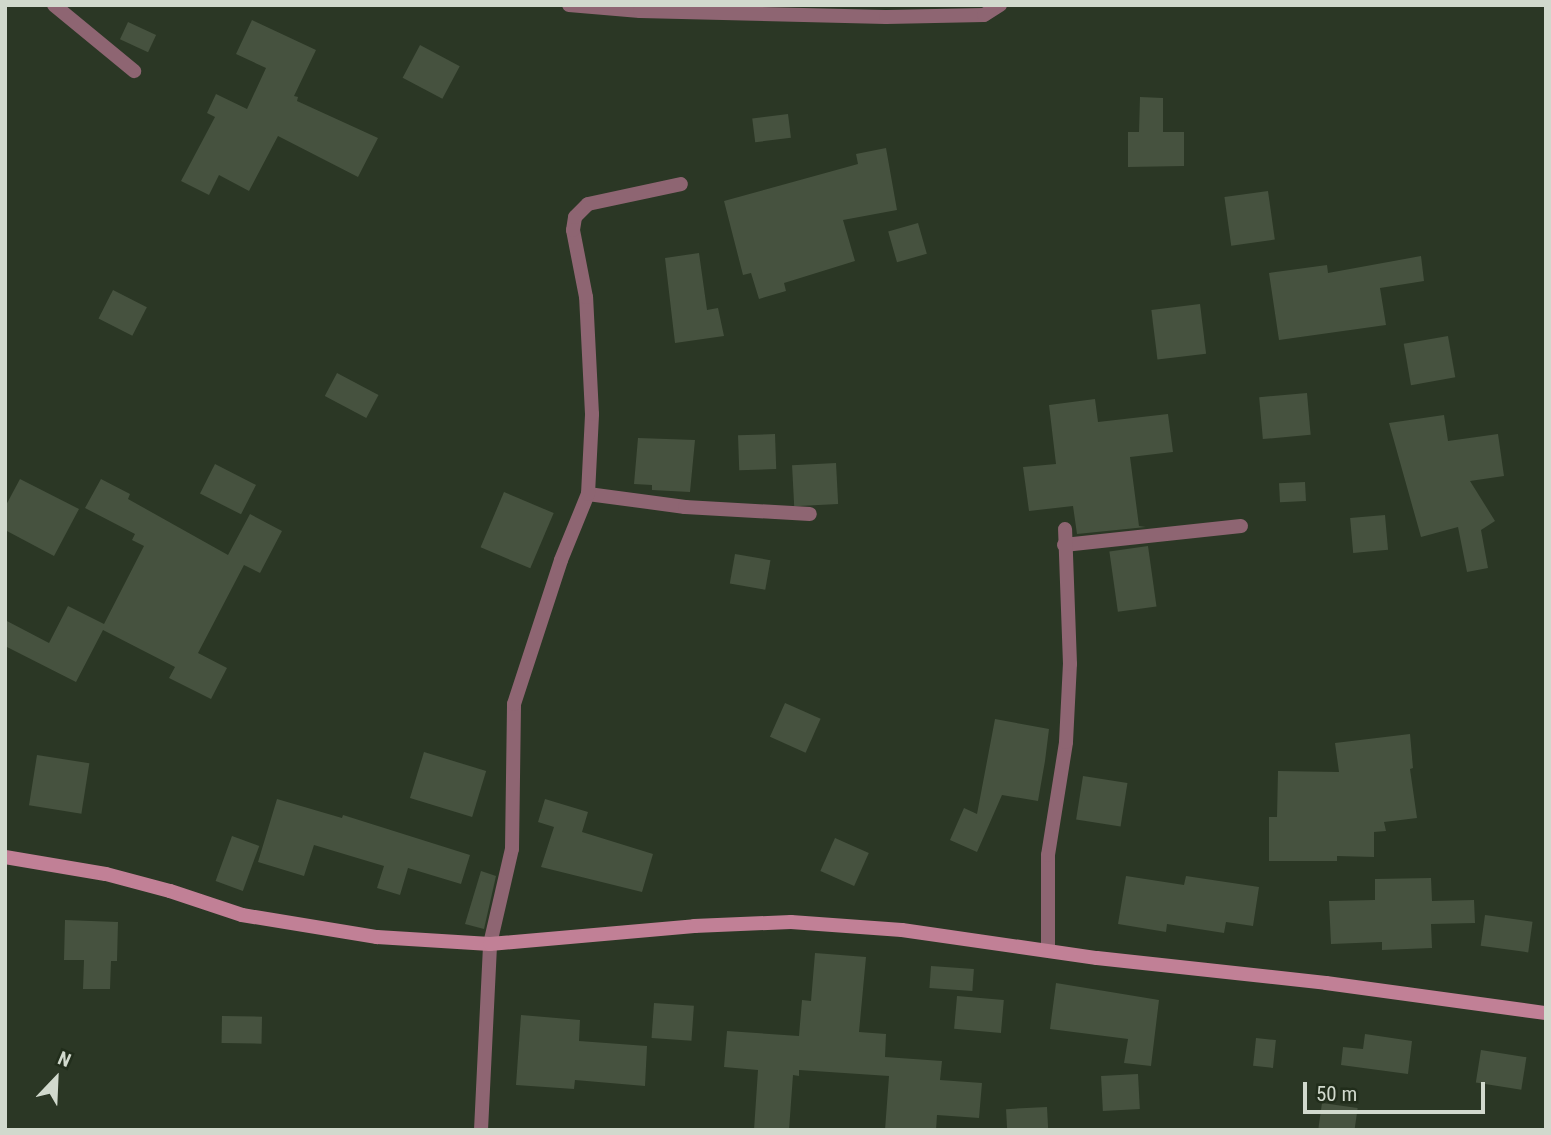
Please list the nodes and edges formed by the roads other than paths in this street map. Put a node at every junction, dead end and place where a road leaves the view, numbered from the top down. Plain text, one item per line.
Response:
1 (54, 5) edge
2 (569, 5) edge
3 (1000, 5) edge
4 (134, 71) dead end
5 (681, 184) dead end
6 (588, 494) junction
7 (810, 514) dead end
8 (1241, 526) dead end
9 (1065, 529) dead end
10 (1065, 545) junction
11 (5, 858) edge
12 (490, 944) junction
13 (1048, 949) junction
14 (1546, 1013) edge
15 (481, 1130) edge

1 - 4 street
2 - 3 street
5 - 6 street
6 - 7 street
6 - 12 street
8 - 10 street
9 - 10 street
10 - 13 street
11 - 12 street
12 - 13 street
12 - 15 street
13 - 14 street

